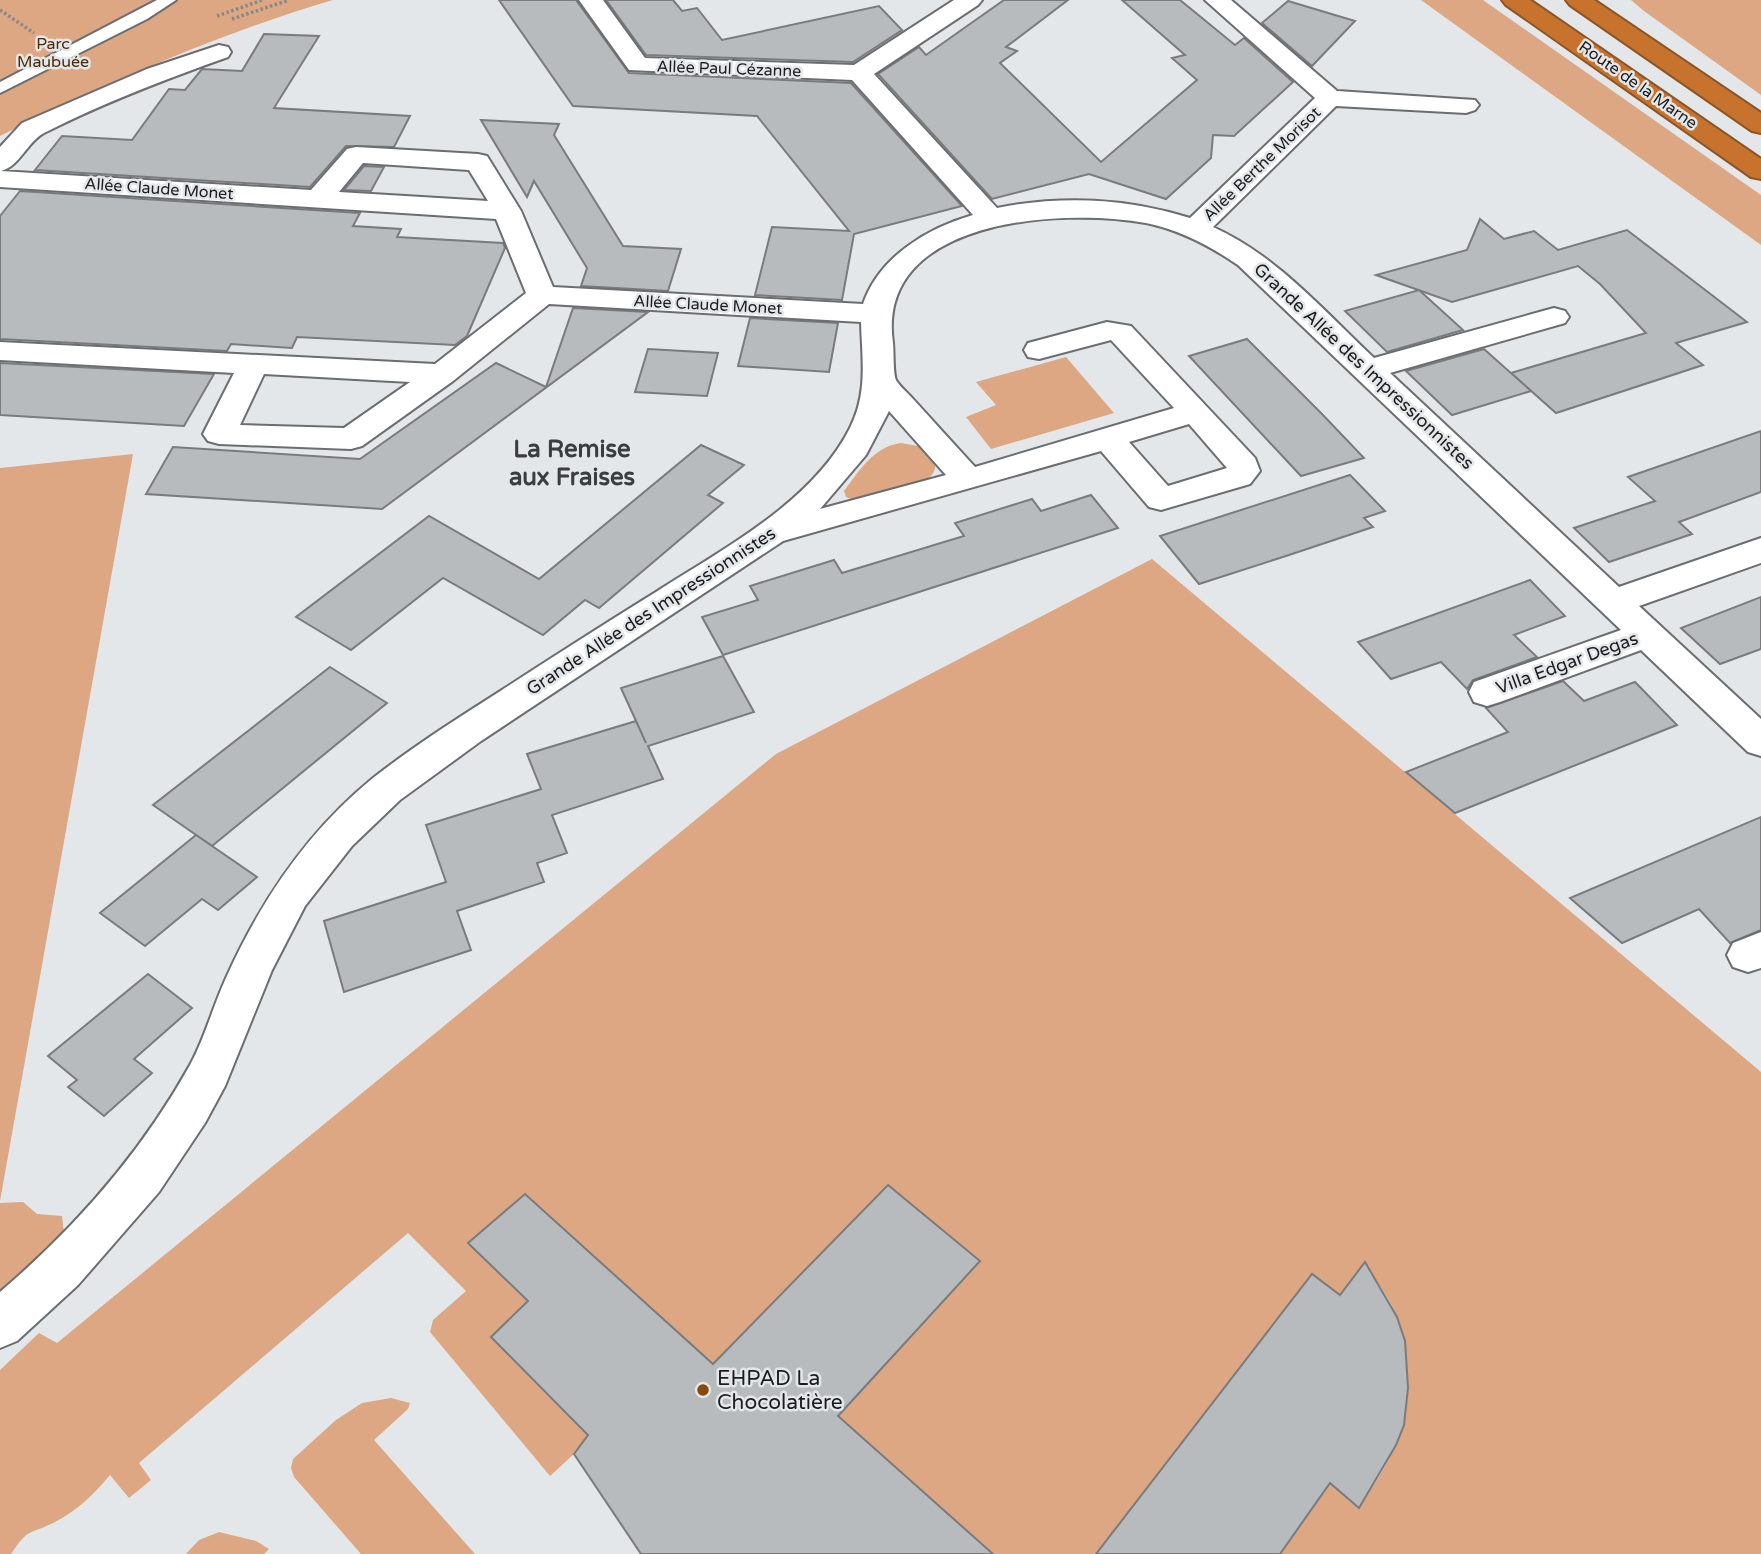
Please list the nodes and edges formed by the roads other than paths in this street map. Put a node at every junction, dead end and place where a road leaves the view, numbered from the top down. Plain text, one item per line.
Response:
1 (168, 0) edge
2 (591, 0) edge
3 (970, 0) edge
4 (1217, 0) edge
5 (1514, 0) edge
6 (1578, 0) edge
7 (1618, 0) edge
8 (219, 52) dead end
9 (859, 73) junction
10 (0, 88) edge
11 (1330, 98) junction
12 (1761, 103) edge
13 (1466, 105) dead end
14 (1761, 125) edge
15 (0, 163) edge
16 (1761, 171) edge
17 (0, 179) edge
18 (317, 200) junction
19 (507, 211) junction
20 (991, 218) junction
21 (1194, 230) junction
22 (542, 295) junction
23 (875, 314) junction
24 (1554, 317) dead end
25 (1039, 350) dead end
26 (0, 351) edge
27 (253, 365) junction
28 (1370, 369) junction
29 (442, 374) junction
30 (880, 381) junction
31 (1195, 412) junction
32 (1108, 439) junction
33 (968, 480) junction
34 (772, 533) junction
35 (1761, 550) edge
36 (1613, 602) junction
37 (1647, 634) junction
38 (1487, 692) dead end
39 (1761, 742) edge
40 (0, 1324) edge

1 - 10 lane
2 - 9 street, Allée Paul Cézanne
3 - 9 street
4 - 11 street, Allée Berthe Morisot
5 - 16 highway, Route de la Marne
6 - 14 highway, Route de la Marne
7 - 12 highway
8 - 15 street
9 - 20 street
11 - 13 street, Allée Berthe Morisot
11 - 21 street, Allée Berthe Morisot
17 - 18 street, Allée Claude Monet
18 - 19 street, Allée Claude Monet
18 - 19 street
19 - 22 street
20 - 21 street, Grande Allée des Impressionnistes
20 - 23 street, Grande Allée des Impressionnistes
21 - 28 street, Grande Allée des Impressionnistes
22 - 23 street, Allée Claude Monet
22 - 29 street
23 - 30 street, Grande Allée des Impressionnistes
24 - 28 street
25 - 31 street
26 - 27 street
27 - 29 street
27 - 29 street
28 - 36 street, Grande Allée des Impressionnistes
30 - 33 street
30 - 34 street, Grande Allée des Impressionnistes
31 - 32 street
31 - 32 street
32 - 33 street
33 - 34 street
34 - 40 street, Grande Allée des Impressionnistes
35 - 36 street
36 - 37 street, Grande Allée des Impressionnistes
37 - 38 street, Villa Edgar Degas
37 - 39 street, Grande Allée des Impressionnistes

